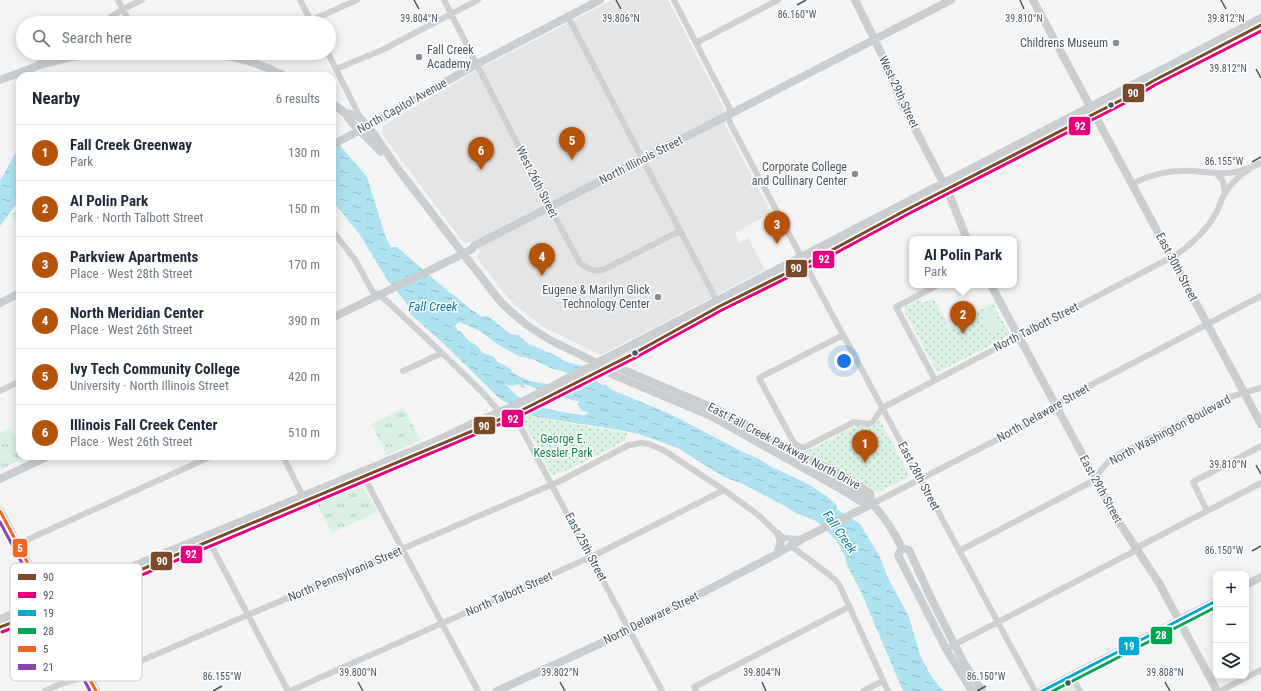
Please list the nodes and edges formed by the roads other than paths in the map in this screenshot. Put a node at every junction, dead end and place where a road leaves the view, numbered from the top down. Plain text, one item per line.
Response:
1 (118, 0) edge
2 (142, 0) edge
3 (300, 0) edge
4 (358, 0) edge
5 (444, 0) edge
6 (478, 0) edge
7 (600, 0) edge
8 (674, 0) edge
9 (778, 0) edge
10 (855, 0) edge
11 (951, 0) edge
12 (1033, 0) edge
13 (123, 9) junction
14 (451, 14) junction
15 (112, 16) edge
16 (126, 16) edge
17 (307, 16) edge
18 (322, 16) edge
19 (568, 17) junction
20 (1261, 18) edge
21 (1261, 25) edge
22 (875, 39) junction
23 (696, 43) junction
24 (44, 60) edge
25 (57, 60) edge
26 (248, 60) edge
27 (332, 60) edge
28 (476, 64) junction
29 (33, 67) junction
30 (336, 69) junction
31 (20, 72) edge
32 (275, 72) edge
33 (16, 74) edge
34 (0, 80) edge
35 (336, 106) edge
36 (1093, 110) junction
37 (345, 113) junction
38 (729, 114) junction
39 (361, 119) junction
40 (364, 128) junction
41 (336, 143) edge
42 (642, 160) junction
43 (1261, 163) edge
44 (1249, 169) junction
45 (1216, 173) junction
46 (1132, 184) junction
47 (945, 186) junction
48 (1225, 194) junction
49 (550, 207) junction
50 (680, 231) junction
51 (336, 236) edge
52 (966, 236) edge
53 (463, 254) junction
54 (1172, 258) junction
55 (803, 261) junction
56 (932, 288) edge
57 (992, 288) edge
58 (382, 294) junction
59 (16, 295) edge
60 (1261, 296) edge
61 (717, 301) junction
62 (0, 302) edge
63 (336, 316) edge
64 (1208, 324) junction
65 (843, 335) junction
66 (1018, 336) junction
67 (442, 353) junction
68 (612, 365) junction
69 (598, 368) junction
70 (403, 371) dead end
71 (935, 380) junction
72 (16, 383) edge
73 (1261, 388) edge
74 (0, 391) edge
75 (1244, 392) junction
76 (1056, 406) junction
77 (882, 408) junction
78 (501, 412) junction
79 (510, 416) junction
80 (1261, 424) edge
81 (1261, 446) edge
82 (41, 460) edge
83 (203, 460) edge
84 (285, 460) edge
85 (364, 477) junction
86 (1095, 478) junction
87 (920, 479) junction
88 (0, 480) edge
89 (1261, 483) edge
90 (552, 485) junction
91 (724, 490) junction
92 (303, 496) junction
93 (872, 504) junction
94 (0, 511) edge
95 (1207, 511) junction
96 (778, 534) junction
97 (804, 538) junction
98 (209, 541) junction
99 (18, 544) junction
100 (791, 546) junction
101 (902, 548) junction
102 (403, 549) junction
103 (1136, 549) junction
104 (959, 551) junction
105 (777, 554) junction
106 (591, 557) junction
107 (28, 563) edge
108 (142, 564) edge
109 (142, 567) edge
110 (1261, 577) edge
111 (1249, 583) edge
112 (1213, 603) edge
113 (849, 607) junction
114 (248, 615) junction
115 (10, 616) edge
116 (0, 619) edge
117 (1179, 620) junction
118 (10, 622) edge
119 (998, 622) junction
120 (442, 624) junction
121 (0, 627) edge
122 (630, 630) junction
123 (954, 645) junction
124 (946, 649) junction
125 (142, 660) edge
126 (1261, 670) edge
127 (1072, 676) junction
128 (69, 681) edge
129 (91, 681) edge
130 (883, 681) junction
131 (694, 689) edge
132 (45, 691) edge
133 (96, 691) edge
134 (289, 691) edge
135 (478, 691) edge
136 (497, 691) edge
137 (662, 691) edge
138 (863, 691) edge
139 (888, 691) edge
140 (972, 691) edge
141 (982, 691) edge
142 (1035, 691) edge
143 (1042, 691) edge
144 (1080, 691) edge
145 (1218, 691) edge

1 - 13 street
2 - 13 street
3 - 17 street
4 - 18 street
5 - 14 street, West 26th Street
6 - 14 street
7 - 19 main road, North Capitol Avenue
8 - 23 street, East 28th Street
9 - 23 street
10 - 22 main road, West 29th Street
11 - 22 main road, North Illinois Street
12 - 36 main road, East 30th Street
13 - 15 street
13 - 16 street
14 - 28 street, West 26th Street
14 - 30 street
19 - 28 main road, North Capitol Avenue
19 - 42 street
20 - 36 main road
21 - 36 main road
22 - 38 main road, North Illinois Street
22 - 47 main road, West 29th Street
23 - 38 street, East 28th Street
24 - 29 street
25 - 29 main road
26 - 32 main road
27 - 30 street
28 - 40 main road, North Capitol Avenue
28 - 49 street, West 26th Street
29 - 31 main road
30 - 39 street
33 - 34 main road
35 - 37 main road
36 - 46 main road, East 30th Street
36 - 47 main road
37 - 39 main road
37 - 40 main road
38 - 42 main road, North Illinois Street
38 - 55 street, East 28th Street
39 - 40 main road
40 - 41 main road, North Capitol Avenue
40 - 53 main road
42 - 49 main road, North Illinois Street
42 - 50 street
43 - 44 street
44 - 45 street
44 - 48 street, North Talbott Street
45 - 46 street
45 - 48 street
46 - 54 main road, East 30th Street
47 - 52 main road
47 - 55 main road
48 - 54 street, North Talbott Street
49 - 50 street, West 26th Street
49 - 53 main road, North Illinois Street
50 - 61 street
51 - 58 street
53 - 58 main road, North Illinois Street
53 - 69 main road
54 - 64 main road, East 30th Street
54 - 66 street, North Talbott Street
55 - 61 main road
55 - 65 street, East 28th Street
55 - 68 main road
56 - 71 street
57 - 66 main road, East 29th Street
58 - 63 main road, North Illinois Street
58 - 67 street
59 - 62 main road
60 - 64 street, North Delaware Street
61 - 69 main road
64 - 75 main road, East 30th Street
64 - 76 street, North Delaware Street
65 - 77 street, East 28th Street
65 - 77 street, North Talbott Street
66 - 71 street, North Talbott Street
66 - 76 main road, East 29th Street
67 - 70 street
67 - 78 street
68 - 69 main road, East Fall Creek Parkway, North Drive
68 - 93 main road, East Fall Creek Parkway, North Drive
69 - 78 main road
69 - 79 main road
69 - 93 main road, East Fall Creek Parkway, North Drive
71 - 77 street, North Talbott Street
72 - 74 street
73 - 75 street, North Washington Boulevard
75 - 80 main road, East 30th Street
75 - 86 street, North Washington Boulevard
76 - 86 main road, East 29th Street
76 - 87 street, North Delaware Street
77 - 87 street, East 28th Street
78 - 79 street, East 25th Street
78 - 92 main road
79 - 85 main road
79 - 90 street, East 25th Street
81 - 95 street
82 - 88 main road
83 - 99 street
84 - 92 street
85 - 98 main road
85 - 102 street
86 - 103 main road, East 29th Street
86 - 104 street, North Washington Boulevard
87 - 93 street, North Delaware Street
87 - 104 street, East 28th Street
89 - 95 street
90 - 91 street, North Pennsylvania Street
90 - 102 street, North Pennsylvania Street
90 - 106 street, East 25th Street
91 - 96 street
91 - 106 street, North Talbott Street
92 - 108 main road
93 - 97 main road, North Delaware Street
93 - 101 main road
94 - 99 main road
95 - 103 street
96 - 97 street
96 - 105 main road
97 - 100 main road, North Delaware Street
98 - 109 main road
98 - 114 street
99 - 107 main road
100 - 105 main road, North Delaware Street
100 - 113 street
101 - 123 main road
101 - 124 main road
102 - 114 street, North Pennsylvania Street
102 - 120 street
103 - 117 main road, East 29th Street
103 - 119 street
104 - 119 street, East 28th Street
105 - 122 main road, North Delaware Street
106 - 120 street, North Talbott Street
106 - 122 street, East 25th Street
110 - 111 main road
112 - 117 main road
113 - 130 street
113 - 131 street
114 - 125 street, North Pennsylvania Street
114 - 134 street
115 - 116 main road
117 - 127 main road
117 - 145 main road, East 29th Street
118 - 121 main road
119 - 123 street
119 - 142 street, East 28th Street
120 - 134 street, North Talbott Street
120 - 135 street
122 - 136 main road, North Delaware Street
122 - 137 street, East 25th Street
123 - 124 street
123 - 141 main road
124 - 140 main road
126 - 145 street
127 - 143 main road
127 - 144 street
128 - 132 street, North Pennsylvania Street
129 - 133 main road
130 - 138 street
130 - 139 street

